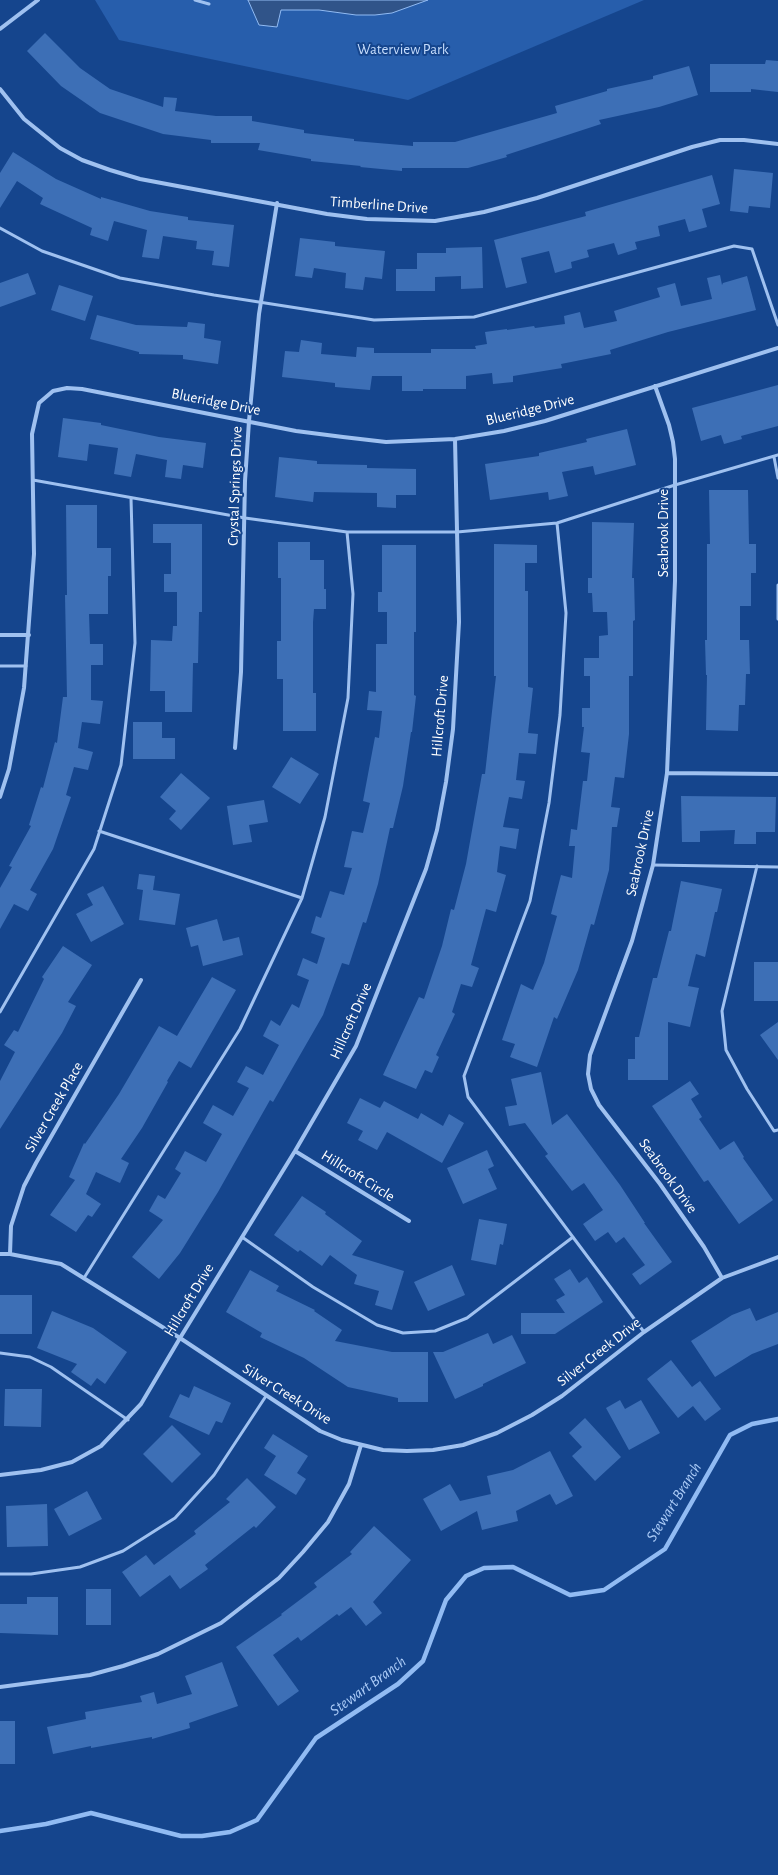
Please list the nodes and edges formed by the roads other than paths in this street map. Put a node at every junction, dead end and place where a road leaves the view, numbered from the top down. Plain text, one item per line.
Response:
1 (38, 0) edge
2 (195, 0) edge
3 (209, 4) dead end
4 (0, 29) edge
5 (0, 89) edge
6 (778, 144) edge
7 (277, 203) junction
8 (0, 228) edge
9 (261, 303) junction
10 (778, 326) edge
11 (778, 348) edge
12 (655, 386) junction
13 (249, 421) junction
14 (455, 439) junction
15 (778, 455) edge
16 (774, 457) junction
17 (778, 478) edge
18 (33, 480) junction
19 (675, 485) junction
20 (131, 498) junction
21 (245, 518) junction
22 (557, 522) junction
23 (347, 532) junction
24 (457, 532) junction
25 (778, 585) edge
26 (778, 619) edge
27 (0, 635) edge
28 (29, 635) junction
29 (0, 666) edge
30 (26, 666) junction
31 (235, 748) dead end
32 (667, 773) junction
33 (778, 774) edge
34 (0, 797) edge
35 (99, 831) junction
36 (653, 865) junction
37 (757, 866) junction
38 (778, 867) edge
39 (302, 898) junction
40 (141, 980) dead end
41 (0, 1012) edge
42 (778, 1130) edge
43 (295, 1151) junction
44 (409, 1221) dead end
45 (573, 1237) junction
46 (242, 1238) junction
47 (0, 1254) edge
48 (10, 1254) junction
49 (778, 1257) edge
50 (84, 1278) junction
51 (722, 1278) junction
52 (644, 1332) junction
53 (180, 1338) junction
54 (0, 1353) edge
55 (266, 1396) junction
56 (128, 1420) junction
57 (361, 1445) junction
58 (0, 1475) edge
59 (0, 1574) edge
60 (0, 1687) edge

1 - 4 street
2 - 3 lane
5 - 7 street, Timberline Drive
6 - 7 street, Timberline Drive
7 - 9 street, Crystal Springs Drive
8 - 9 lane
9 - 10 lane
9 - 13 street, Crystal Springs Drive
11 - 12 street, Blueridge Drive
12 - 14 street, Blueridge Drive
12 - 19 street, Seabrook Drive
13 - 14 street, Blueridge Drive
13 - 18 street, Blueridge Drive
13 - 21 street, Crystal Springs Drive
14 - 24 street, Hillcroft Drive
15 - 16 lane
16 - 17 lane
16 - 19 lane
18 - 20 lane
18 - 28 street, Blueridge Drive
19 - 22 lane
19 - 32 street, Seabrook Drive
20 - 21 lane
20 - 35 lane
21 - 23 lane
21 - 31 street, Crystal Springs Drive
22 - 24 lane
22 - 45 lane
23 - 24 lane
23 - 39 lane
24 - 43 street, Hillcroft Drive
25 - 26 lane
27 - 28 street
28 - 30 street, Blueridge Drive
29 - 30 lane
30 - 34 street, Blueridge Drive
32 - 33 street
32 - 36 street, Seabrook Drive
35 - 39 lane
35 - 41 lane
36 - 37 lane
36 - 51 street, Seabrook Drive
37 - 38 lane
37 - 42 lane
39 - 50 lane
40 - 48 street, Silver Creek Place
43 - 44 street, Hillcroft Circle
43 - 46 street, Hillcroft Drive
45 - 46 lane
45 - 52 lane
46 - 53 street, Hillcroft Drive
47 - 48 street, Silver Creek Drive
48 - 50 street, Silver Creek Drive
49 - 51 street, Silver Creek Drive
50 - 53 street, Silver Creek Drive
51 - 52 street, Silver Creek Drive
52 - 57 street, Silver Creek Drive
53 - 55 street, Silver Creek Drive
53 - 56 street, Hillcroft Drive
54 - 56 lane
55 - 57 street, Silver Creek Drive
55 - 59 lane
56 - 58 street, Hillcroft Drive
57 - 60 street

